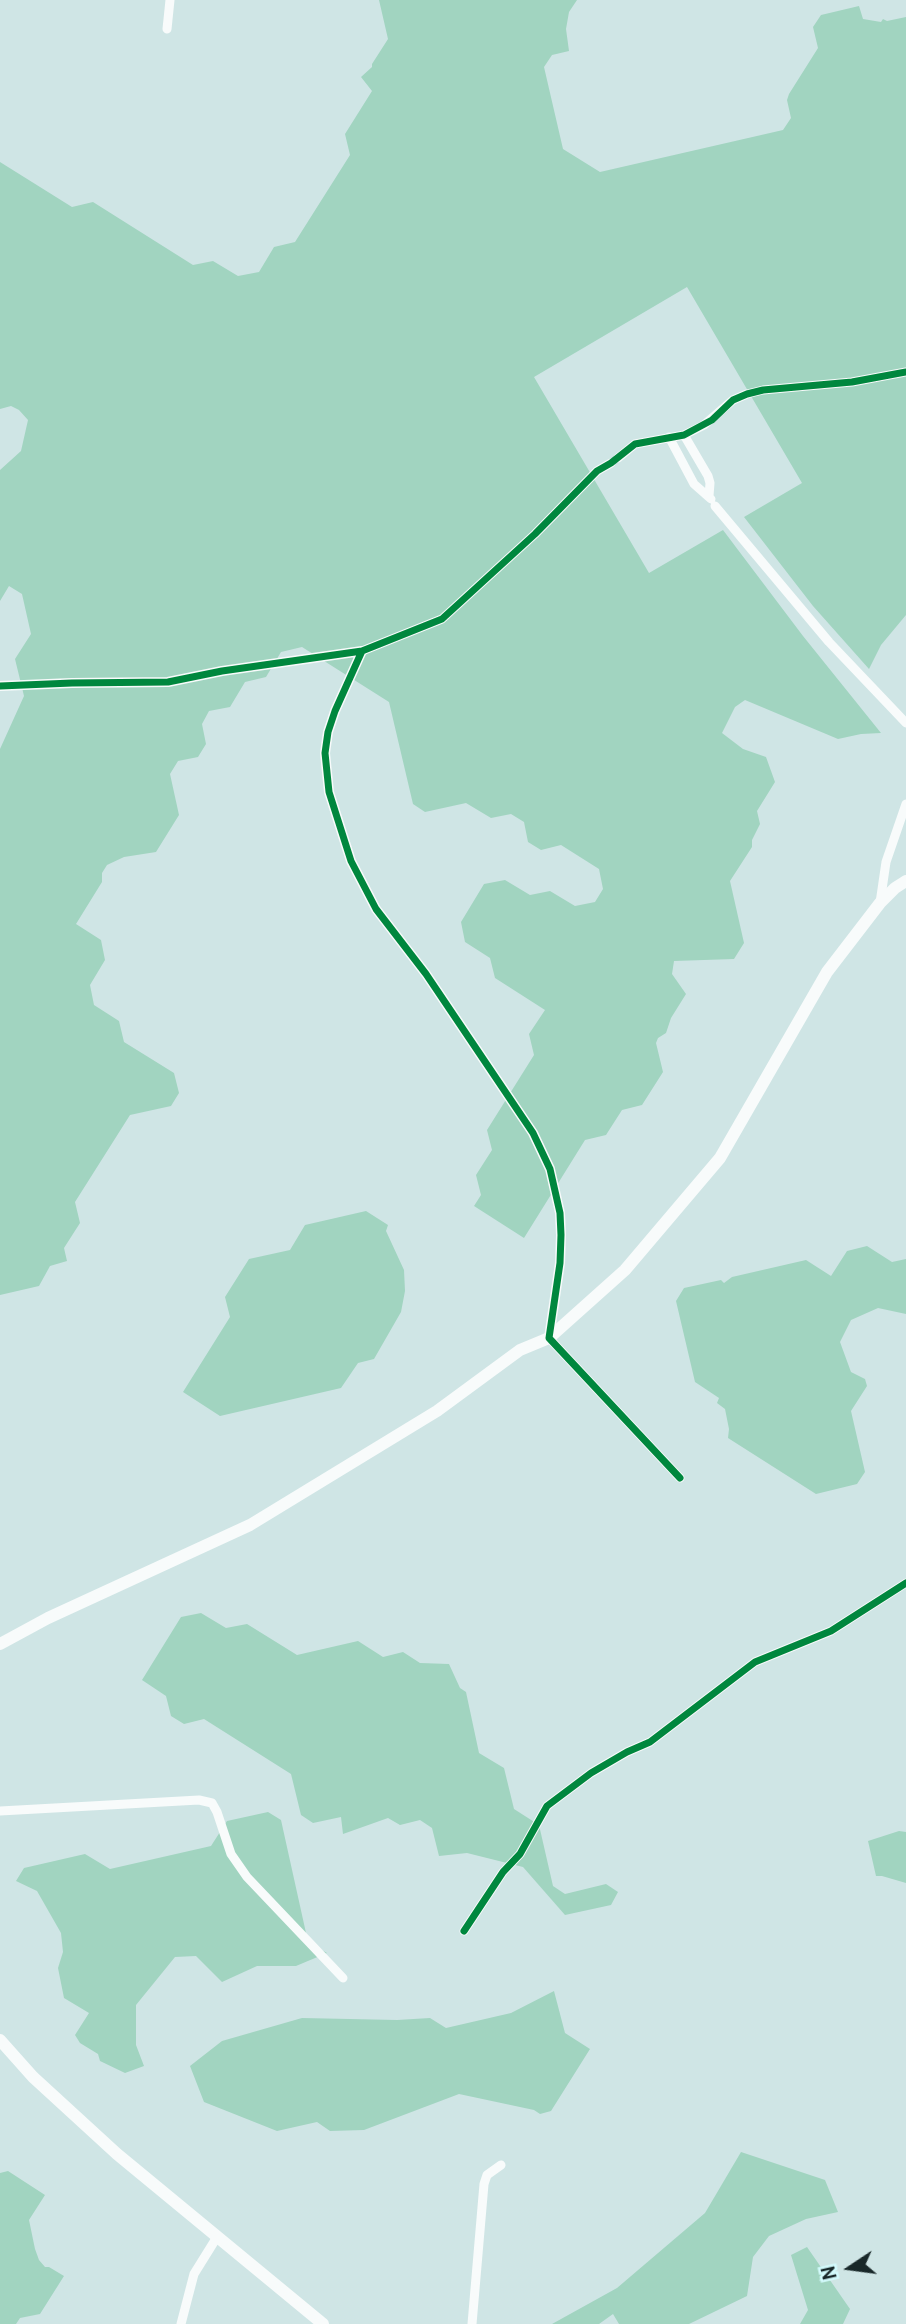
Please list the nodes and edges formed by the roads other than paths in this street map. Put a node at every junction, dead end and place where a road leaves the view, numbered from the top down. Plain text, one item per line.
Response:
1 (170, 0) edge
2 (167, 29) dead end
3 (906, 372) edge
4 (684, 435) junction
5 (669, 437) junction
6 (711, 501) junction
7 (362, 651) junction
8 (0, 686) edge
9 (906, 723) edge
10 (906, 804) edge
11 (906, 881) edge
12 (880, 903) junction
13 (549, 1338) junction
14 (680, 1478) dead end
15 (906, 1583) edge
16 (0, 1644) edge
17 (0, 1811) edge
18 (464, 1931) dead end
19 (343, 1978) dead end
20 (0, 2040) edge
21 (501, 2165) dead end
22 (217, 2237) junction
23 (181, 2324) edge
24 (323, 2324) edge
25 (472, 2324) edge

1 - 2 street
3 - 4 street
4 - 5 street
4 - 6 street
5 - 6 street
5 - 7 street
6 - 9 street
7 - 8 street
7 - 13 street
10 - 12 street
11 - 12 main road
12 - 13 main road
13 - 14 street
13 - 16 main road
15 - 18 street
17 - 19 street
20 - 22 main road
21 - 25 street
22 - 23 street
22 - 24 main road

